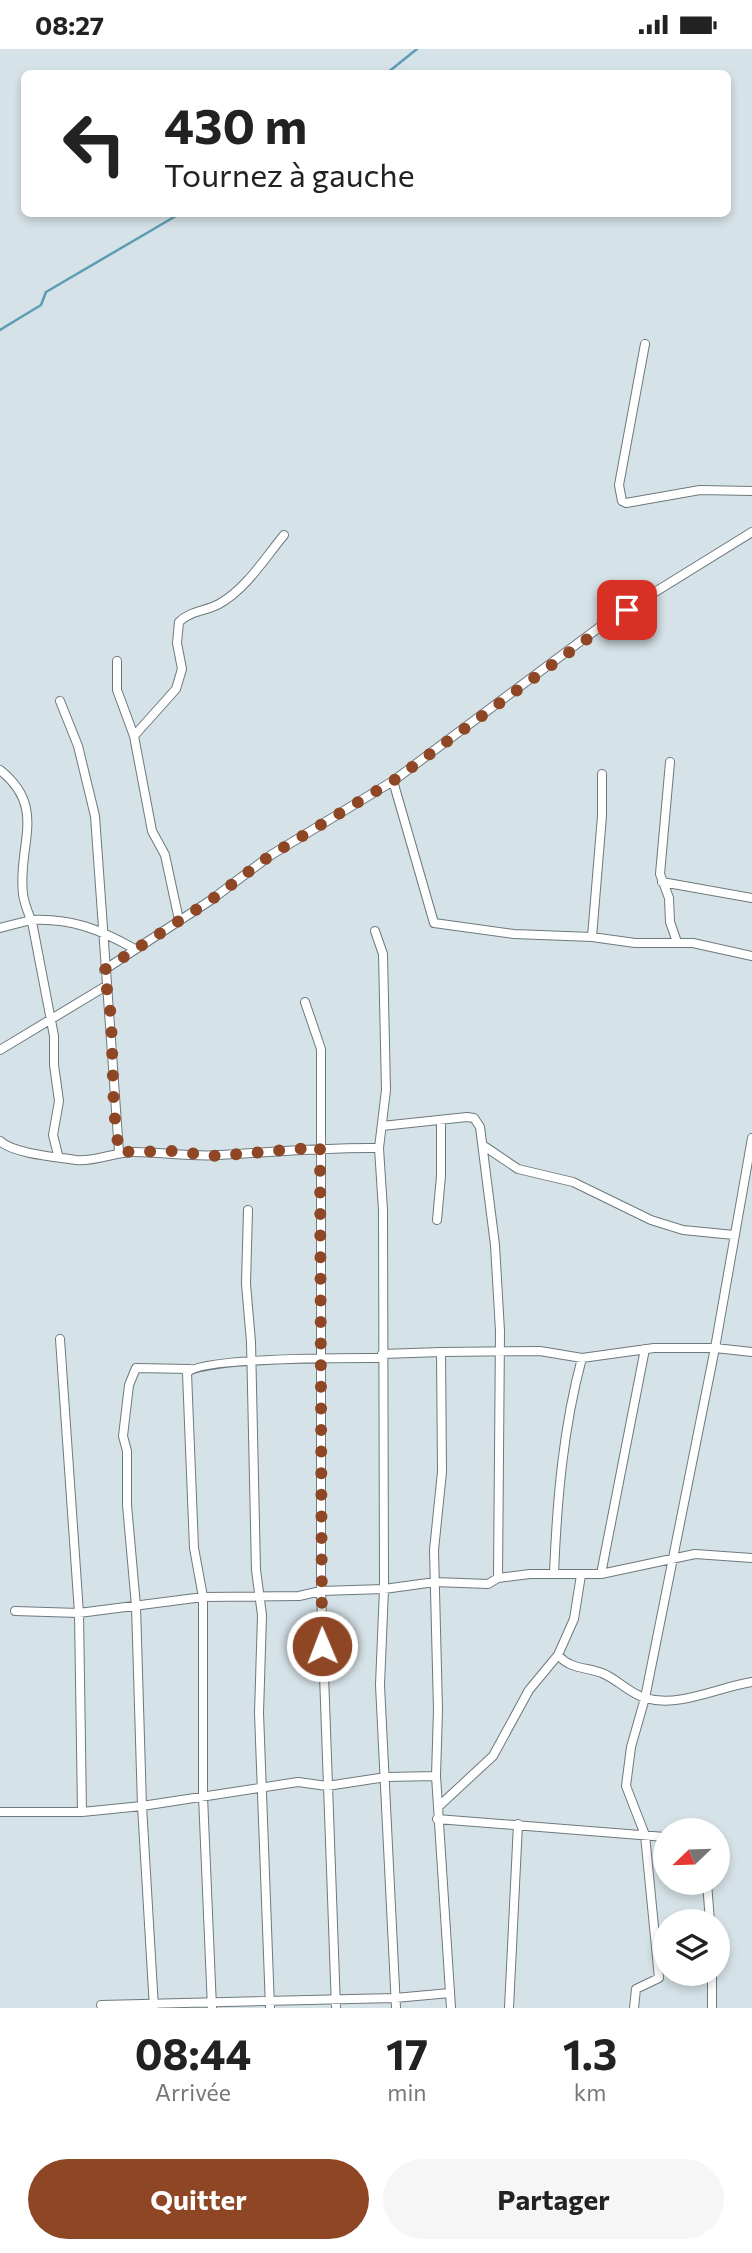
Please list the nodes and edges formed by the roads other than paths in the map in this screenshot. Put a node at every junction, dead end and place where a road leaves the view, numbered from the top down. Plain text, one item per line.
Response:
1 (645, 344) dead end
2 (752, 491) edge
3 (752, 532) edge
4 (284, 535) dead end
5 (117, 661) dead end
6 (60, 701) dead end
7 (134, 737) junction
8 (670, 762) dead end
9 (0, 770) edge
10 (602, 774) dead end
11 (393, 781) junction
12 (662, 882) junction
13 (752, 898) edge
14 (31, 920) junction
15 (178, 921) junction
16 (0, 928) edge
17 (103, 931) junction
18 (375, 931) dead end
19 (592, 937) junction
20 (677, 942) junction
21 (133, 948) junction
22 (752, 956) edge
23 (104, 970) junction
24 (106, 986) junction
25 (305, 1002) dead end
26 (51, 1018) junction
27 (0, 1050) edge
28 (441, 1122) junction
29 (382, 1126) junction
30 (752, 1137) edge
31 (0, 1141) edge
32 (484, 1146) junction
33 (320, 1147) junction
34 (379, 1148) junction
35 (119, 1152) junction
36 (58, 1155) junction
37 (248, 1210) dead end
38 (437, 1220) dead end
39 (734, 1235) junction
40 (60, 1339) dead end
41 (715, 1348) junction
42 (645, 1349) junction
43 (441, 1352) junction
44 (752, 1352) edge
45 (499, 1353) junction
46 (382, 1356) junction
47 (319, 1358) junction
48 (582, 1358) junction
49 (251, 1362) junction
50 (190, 1369) junction
51 (673, 1557) junction
52 (752, 1558) edge
53 (554, 1573) junction
54 (601, 1574) junction
55 (580, 1575) junction
56 (498, 1578) junction
57 (435, 1582) junction
58 (384, 1589) junction
59 (321, 1591) junction
60 (203, 1597) junction
61 (261, 1597) junction
62 (135, 1606) junction
63 (15, 1611) dead end
64 (79, 1613) junction
65 (558, 1655) junction
66 (752, 1682) edge
67 (645, 1698) junction
68 (436, 1776) junction
69 (386, 1777) junction
70 (327, 1786) junction
71 (263, 1789) junction
72 (203, 1796) junction
73 (142, 1806) junction
74 (438, 1807) junction
75 (0, 1812) edge
76 (82, 1812) junction
77 (437, 1819) junction
78 (518, 1824) junction
79 (645, 1835) junction
80 (653, 1836) edge
81 (712, 1986) edge
82 (450, 1993) junction
83 (395, 1998) junction
84 (336, 2003) edge
85 (101, 2005) dead end
86 (270, 2005) edge
87 (154, 2006) edge
88 (212, 2006) edge
89 (396, 2008) edge
90 (451, 2008) edge
91 (509, 2008) edge
92 (634, 2008) edge
93 (712, 2008) edge

1 - 2 street
3 - 11 street
4 - 7 street
5 - 7 street
6 - 17 street
7 - 15 street
8 - 12 street
9 - 14 street
10 - 19 street
11 - 15 street
11 - 19 street
12 - 13 street
12 - 20 street
14 - 16 street
14 - 17 street
14 - 26 street
15 - 21 street
17 - 21 street
17 - 23 street
18 - 29 street
19 - 20 street
20 - 22 street
21 - 23 street
23 - 24 street
24 - 26 street
24 - 35 street
25 - 33 street
26 - 27 street
26 - 36 street
28 - 29 street
28 - 32 street
28 - 38 street
29 - 34 street
30 - 39 street
31 - 36 street
32 - 39 street
32 - 45 street
33 - 34 street
33 - 35 street
33 - 47 street
34 - 46 street
35 - 36 street
37 - 49 street
39 - 41 street
40 - 64 street
41 - 42 street
41 - 44 street
41 - 51 street
42 - 48 street
42 - 54 street
43 - 45 street
43 - 46 street
43 - 57 street
45 - 48 street
45 - 56 street
46 - 47 street
46 - 58 street
47 - 49 street
47 - 59 street
48 - 53 street
49 - 50 street
49 - 61 street
50 - 60 street
50 - 62 street
51 - 52 street
51 - 54 street
51 - 67 street
53 - 55 street
53 - 56 street
54 - 55 street
55 - 65 street
56 - 57 street
57 - 58 street
57 - 68 street
58 - 59 street
58 - 69 street
59 - 61 street
59 - 70 street
60 - 61 street
60 - 62 street
60 - 72 street
61 - 71 street
62 - 64 street
62 - 73 street
63 - 64 street
64 - 76 street
65 - 67 street
65 - 74 street
66 - 67 street
67 - 79 street
68 - 69 street
68 - 74 street
69 - 70 street
69 - 83 street
70 - 71 street
70 - 84 street
71 - 72 street
71 - 86 street
72 - 73 street
72 - 88 street
73 - 76 street
73 - 87 street
74 - 77 street
75 - 76 street
77 - 78 street
77 - 82 street
78 - 79 street
78 - 91 street
79 - 80 street
79 - 92 street
81 - 93 street
82 - 83 street
82 - 90 street
83 - 84 street
83 - 89 street
84 - 86 street
85 - 87 street
86 - 88 street
87 - 88 street

